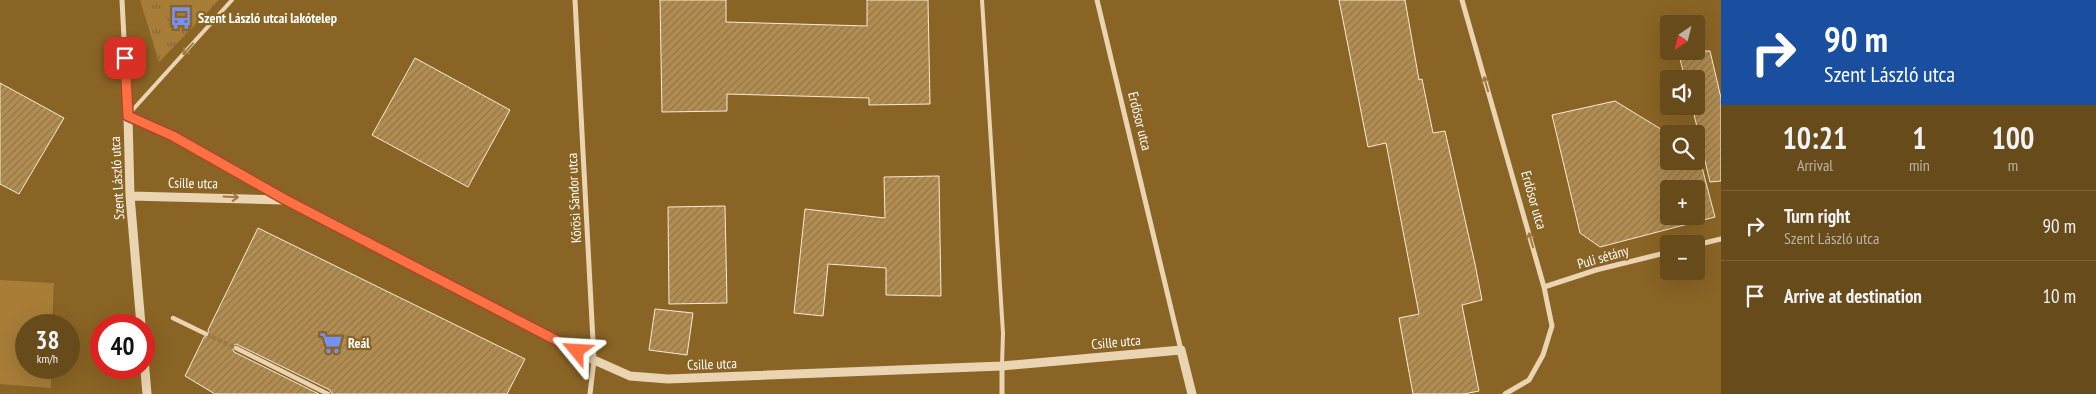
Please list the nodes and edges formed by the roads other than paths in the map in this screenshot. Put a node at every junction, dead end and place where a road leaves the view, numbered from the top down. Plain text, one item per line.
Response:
1 (122, 0) edge
2 (232, 0) edge
3 (574, 0) edge
4 (982, 0) edge
5 (1097, 0) edge
6 (1462, 0) edge
7 (128, 116) junction
8 (130, 196) junction
9 (286, 200) junction
10 (1721, 239) edge
11 (1705, 243) edge
12 (1660, 254) edge
13 (1544, 287) junction
14 (140, 314) edge
15 (173, 318) dead end
16 (206, 334) tunnel mouth
17 (236, 348) tunnel mouth
18 (1181, 350) junction
19 (594, 360) junction
20 (1002, 366) junction
21 (146, 379) edge
22 (1516, 392) edge
23 (147, 394) edge
24 (328, 394) edge
25 (590, 394) edge
26 (1002, 394) edge
27 (1192, 394) edge
28 (1505, 394) edge

1 - 7 street, Szent László utca
2 -> 7 lane
3 - 19 street, Kőrösi Sándor utca
4 - 20 lane
5 - 18 street, Erdősor utca
13 -> 6 street, Erdősor utca
7 - 8 street, Szent László utca
7 - 9 street, Csille utca
8 -> 9 street, Csille utca
8 - 14 street, Szent László utca
9 - 19 street, Csille utca
10 - 11 street
12 - 13 street, Puli sétány
13 - 22 street, Erdősor utca
15 - 16 street
17 - 24 street
18 - 20 street, Csille utca
18 - 27 street, Erdősor utca
19 - 20 street, Csille utca
19 - 25 street, Kőrösi Sándor utca
20 - 26 street
21 - 23 street
22 - 28 street, Erdősor utca

